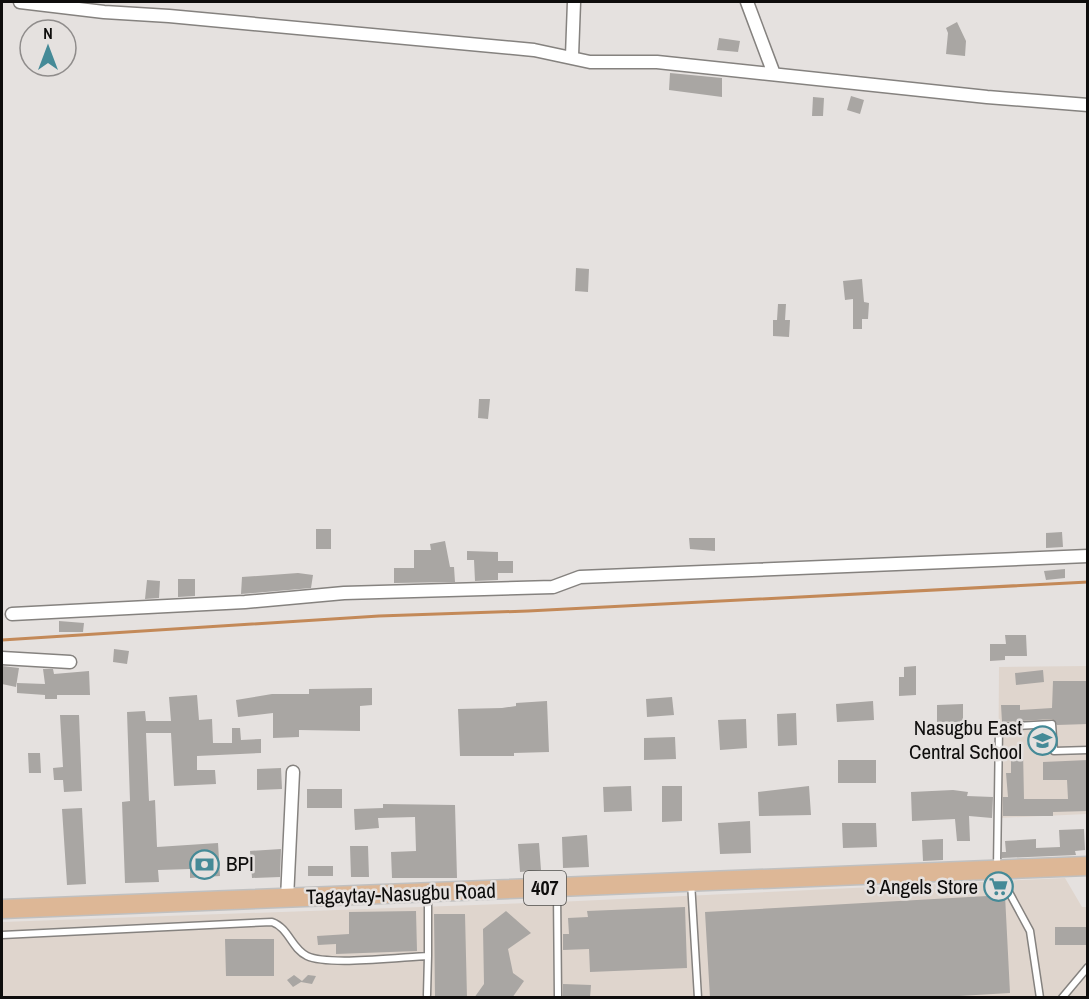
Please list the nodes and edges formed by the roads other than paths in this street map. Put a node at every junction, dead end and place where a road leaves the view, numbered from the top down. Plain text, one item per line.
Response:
1 (20, 2) edge
2 (574, 2) edge
3 (747, 2) edge
4 (572, 56) junction
5 (774, 74) junction
6 (1088, 105) edge
7 (1088, 556) edge
8 (12, 614) dead end
9 (2, 658) edge
10 (70, 662) dead end
11 (1088, 750) edge
12 (293, 772) dead end
13 (1088, 866) edge
14 (998, 870) junction
15 (691, 882) junction
16 (557, 887) junction
17 (428, 893) junction
18 (287, 899) junction
19 (2, 909) edge
20 (2, 934) edge
21 (428, 956) junction
22 (1088, 967) edge
23 (427, 994) dead end
24 (558, 998) edge
25 (698, 998) edge
26 (1040, 998) edge
27 (1062, 998) edge

1 - 4 street
2 - 4 street
3 - 5 street
4 - 5 street
5 - 6 street
7 - 8 street
9 - 10 street
11 - 14 lane
12 - 18 street
13 - 14 main road, Tagaytay-Nasugbu Road / 407
14 - 15 main road, Tagaytay-Nasugbu Road / 407
14 - 26 lane
15 - 16 main road, Tagaytay-Nasugbu Road / 407
15 - 25 lane
16 - 17 main road, Tagaytay-Nasugbu Road / 407
16 - 24 lane
17 - 18 main road, Tagaytay-Nasugbu Road / 407
17 - 21 lane
18 - 19 main road, Tagaytay-Nasugbu Road / 407
20 - 21 lane
21 - 23 lane
22 - 27 lane

